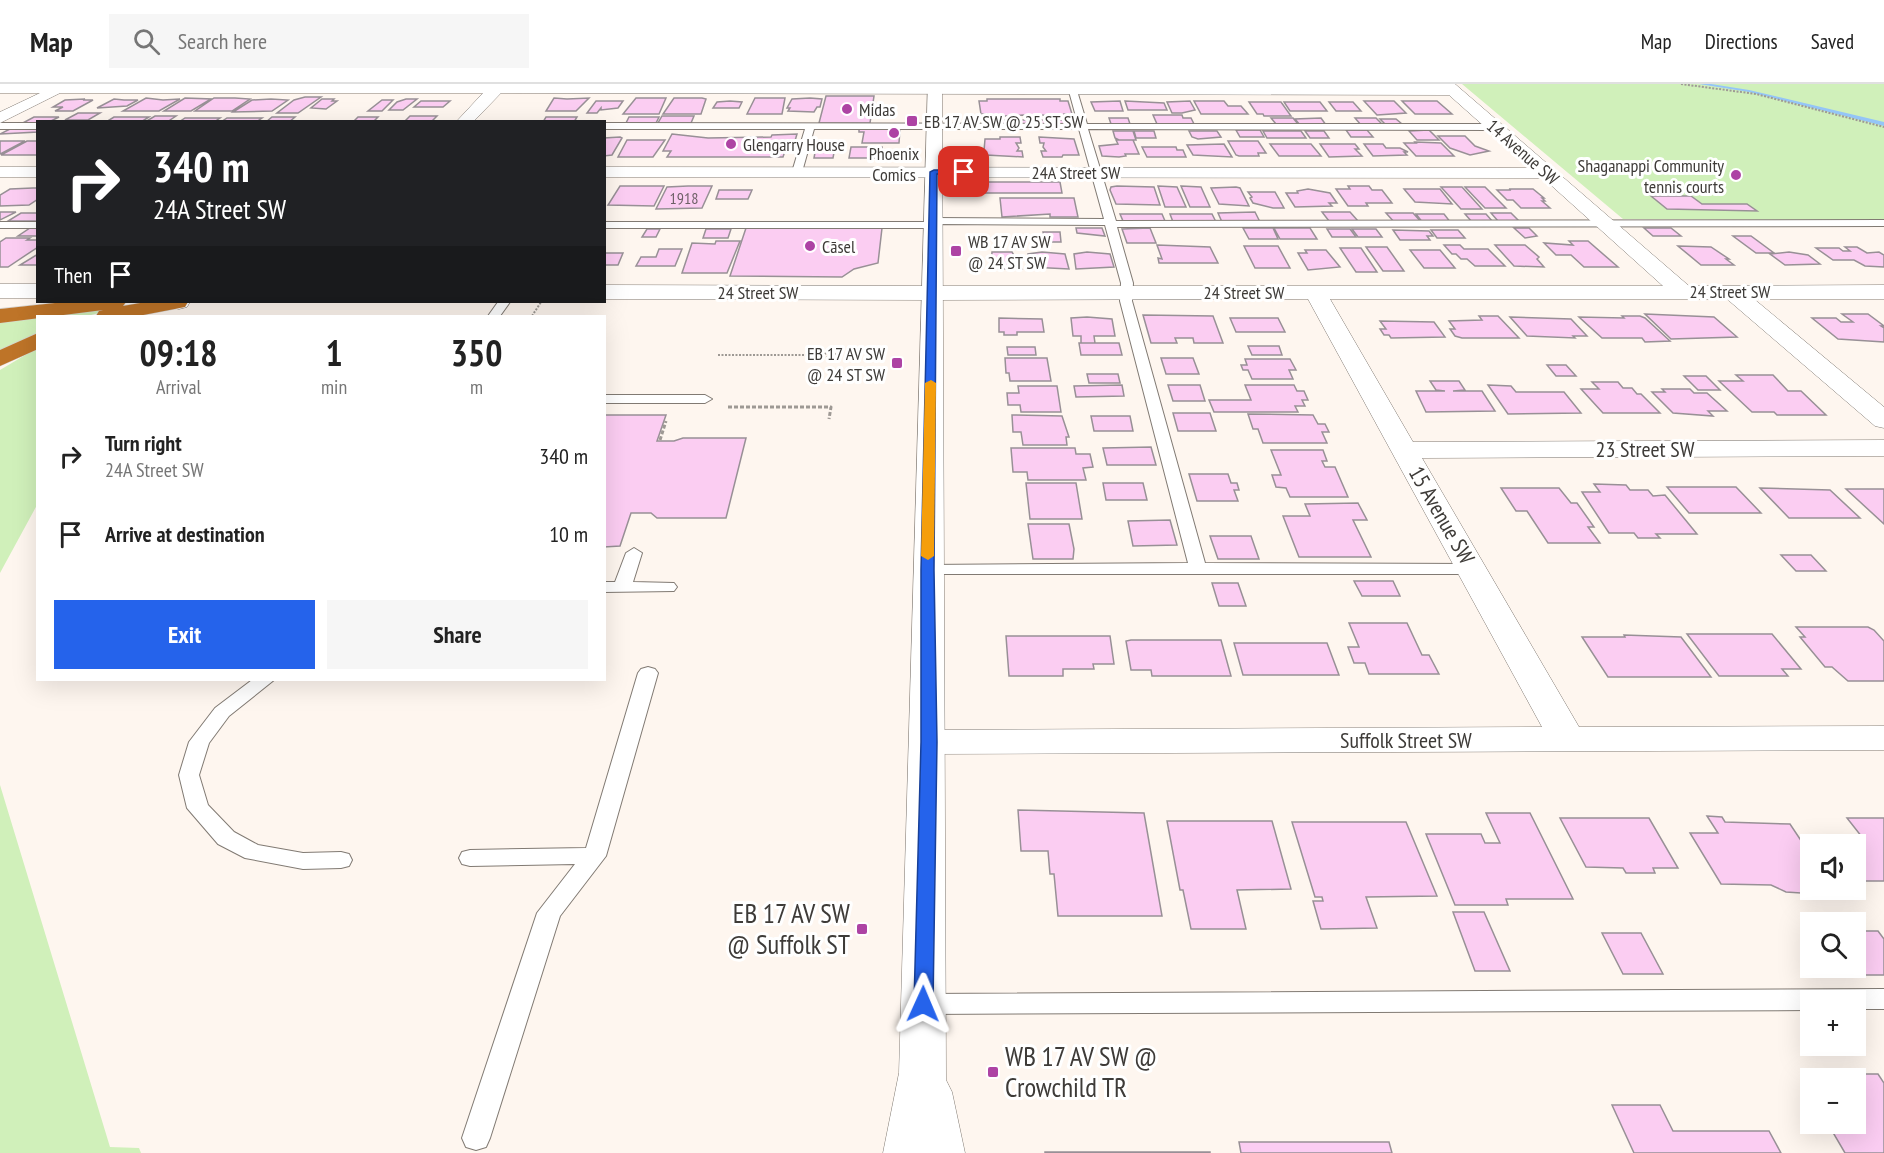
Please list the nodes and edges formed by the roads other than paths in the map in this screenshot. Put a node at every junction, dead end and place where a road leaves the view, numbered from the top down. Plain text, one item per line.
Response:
1 (64, 86) edge
2 (499, 86) edge
3 (867, 86) edge
4 (935, 87) edge
5 (1071, 87) edge
6 (1449, 87) edge
7 (0, 88) edge
8 (0, 118) edge
9 (466, 120) edge
10 (0, 126) edge
11 (36, 126) edge
12 (606, 126) edge
13 (810, 126) junction
14 (934, 127) junction
15 (1082, 127) junction
16 (1495, 127) junction
17 (0, 172) edge
18 (36, 172) edge
19 (606, 172) edge
20 (797, 172) junction
21 (934, 172) junction
22 (1097, 172) junction
23 (1547, 173) junction
24 (933, 223) junction
25 (1111, 223) junction
26 (1606, 224) junction
27 (1884, 224) edge
28 (0, 225) edge
29 (36, 225) edge
30 (606, 225) edge
31 (0, 291) edge
32 (36, 291) edge
33 (1682, 291) junction
34 (1731, 291) junction
35 (606, 292) edge
36 (1125, 292) junction
37 (1315, 292) junction
38 (1884, 292) edge
39 (932, 293) junction
40 (107, 303) edge
41 (173, 303) edge
42 (112, 315) edge
43 (0, 316) edge
44 (36, 341) edge
45 (0, 359) edge
46 (606, 399) edge
47 (705, 399) dead end
48 (1884, 420) edge
49 (1884, 448) edge
50 (1405, 450) junction
51 (634, 553) dead end
52 (1198, 568) junction
53 (1473, 569) junction
54 (927, 570) junction
55 (613, 587) edge
56 (668, 587) dead end
57 (648, 674) dead end
58 (263, 681) edge
59 (1884, 738) edge
60 (1567, 739) junction
61 (929, 742) junction
62 (595, 856) junction
63 (470, 858) dead end
64 (341, 860) dead end
65 (1884, 999) edge
66 (923, 1004) junction
67 (923, 1073) junction
68 (476, 1138) dead end
69 (909, 1153) edge
70 (939, 1153) edge

1 - 2 street
1 - 7 street
1 - 8 street
2 - 3 street
2 - 9 street
3 - 4 street
4 - 5 street
4 - 14 street
5 - 6 street
5 - 15 lane
6 - 16 street, 14 Avenue SW
10 - 11 lane
12 - 13 lane
13 - 14 lane
13 - 20 lane
14 - 15 lane
14 - 21 street
15 - 16 lane
15 - 22 lane
16 - 23 street, 14 Avenue SW
17 - 18 street
19 - 20 street, 24A Street SW
20 - 21 street, 24A Street SW
21 - 22 street, 24A Street SW
21 - 24 street
22 - 23 street, 24A Street SW
22 - 25 lane
23 - 26 street, 14 Avenue SW
24 - 25 lane
24 - 30 lane
24 - 39 street
25 - 26 lane
25 - 36 lane
26 - 27 lane
26 - 33 street, 14 Avenue SW
28 - 29 lane
31 - 32 street
33 - 34 street, 24 Street SW
33 - 37 street, 24 Street SW
34 - 38 street, 24 Street SW
34 - 48 street
35 - 39 street, 24 Street SW
36 - 37 street, 24 Street SW
36 - 39 street, 24 Street SW
36 - 52 lane
37 - 50 street, 15 Avenue SW
39 - 54 street
40 - 43 highway
41 - 42 highway
44 - 45 highway
46 - 47 lane
49 - 50 street, 23 Street SW
50 - 53 street, 15 Avenue SW
51 - 55 lane
52 - 53 lane
52 - 54 lane
53 - 60 street, 15 Avenue SW
54 - 61 street
55 - 56 lane
57 - 62 lane
58 - 64 lane
59 - 60 street, Suffolk Street SW
60 - 61 street, Suffolk Street SW
61 - 66 street
62 - 63 lane
62 - 68 lane
65 - 66 lane
66 - 67 street
67 - 69 street
67 - 70 street

